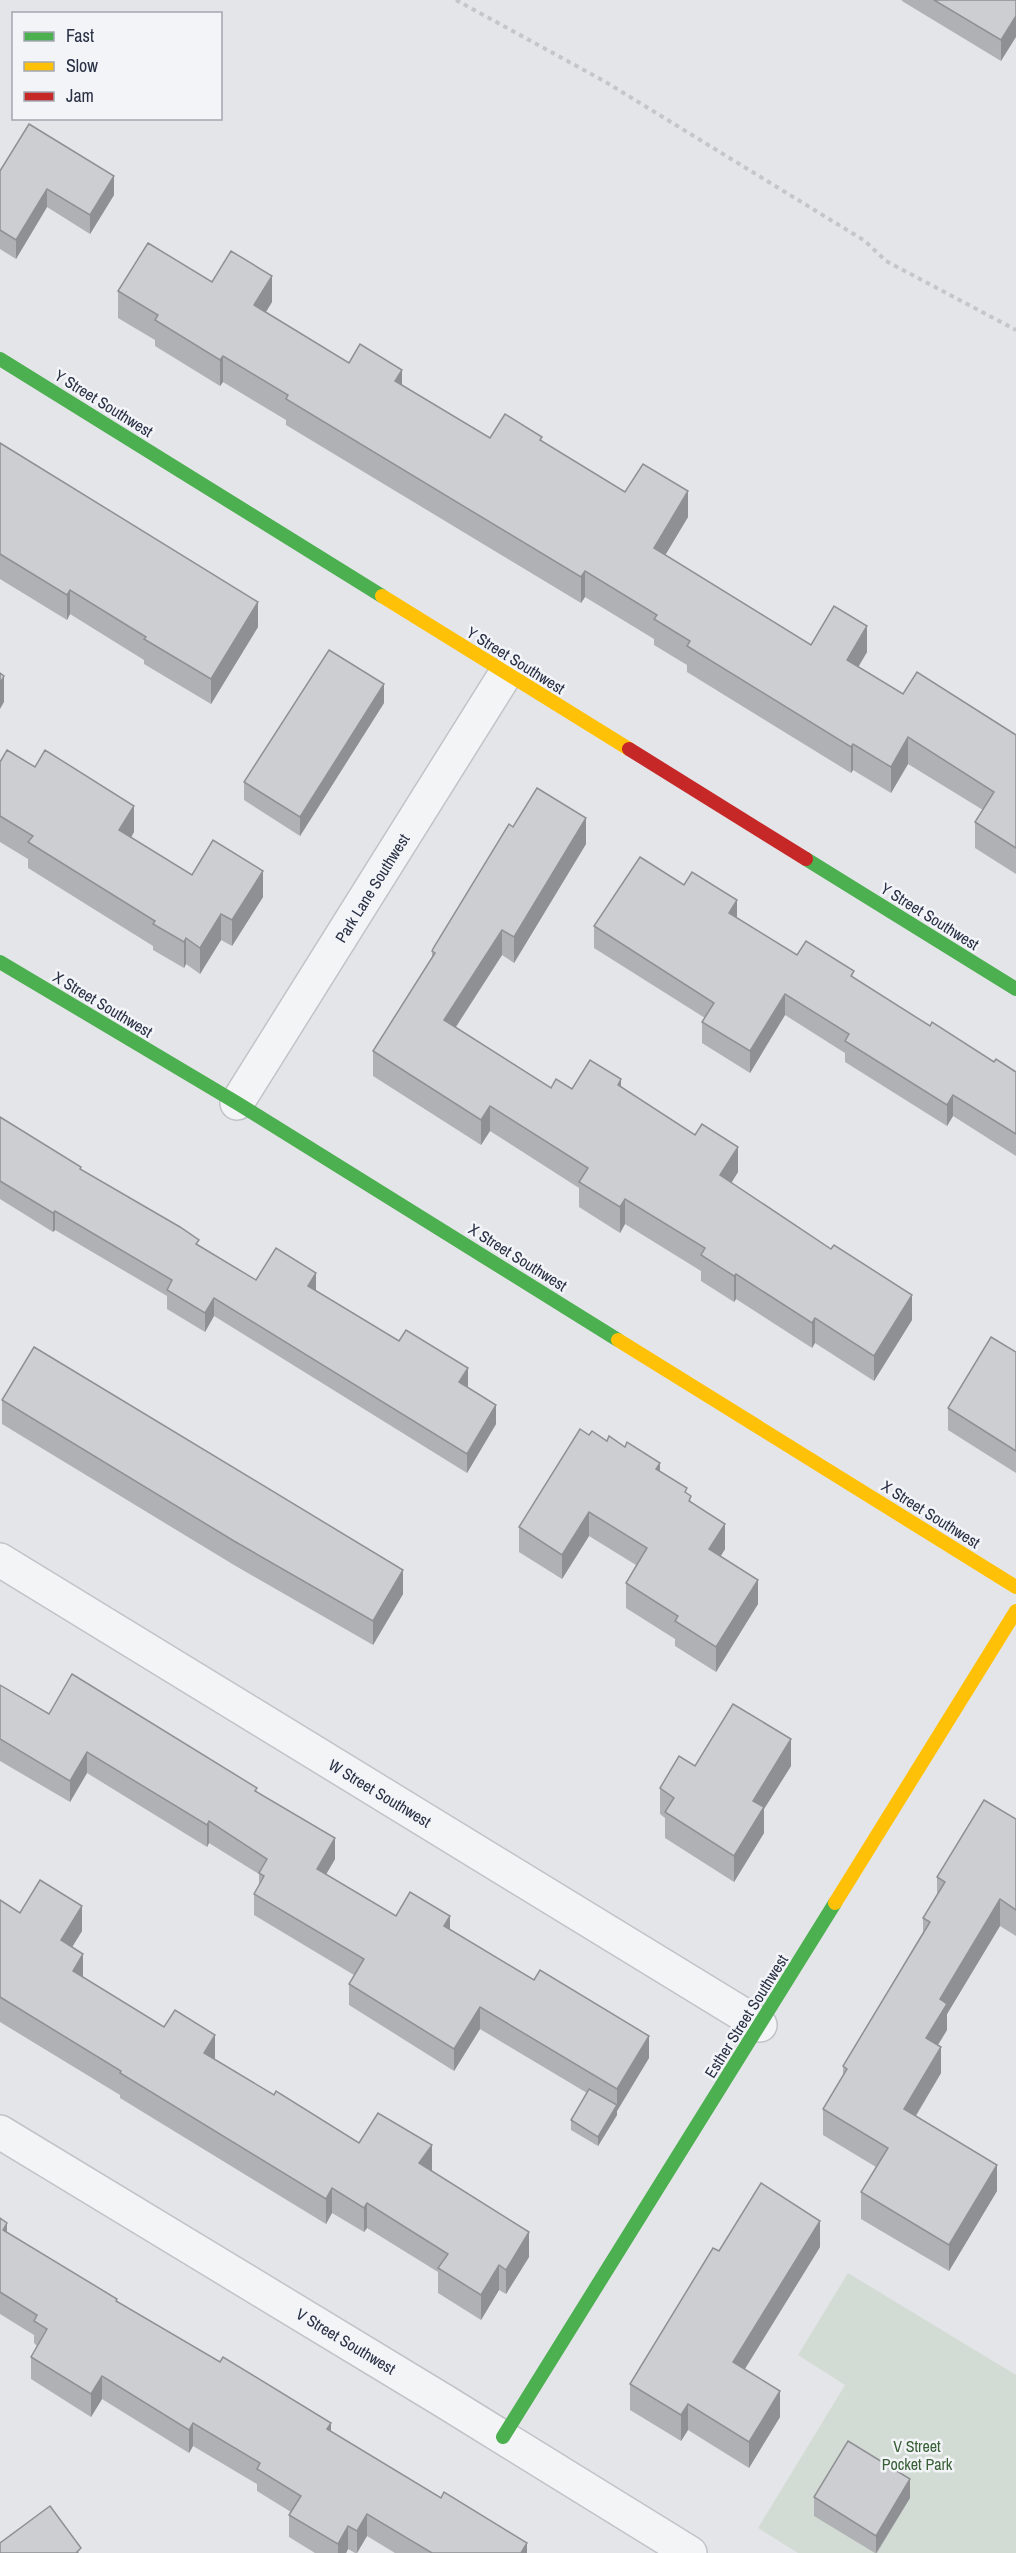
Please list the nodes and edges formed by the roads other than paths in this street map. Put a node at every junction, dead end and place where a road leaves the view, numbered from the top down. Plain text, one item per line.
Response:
1 (0, 359) edge
2 (506, 673) junction
3 (0, 962) edge
4 (1016, 989) edge
5 (237, 1103) junction
6 (0, 1560) edge
7 (1016, 1587) edge
8 (1016, 1611) edge
9 (760, 2025) junction
10 (0, 2132) edge
11 (503, 2437) junction
12 (690, 2553) edge

1 - 2 street, Y Street Southwest
2 - 4 street, Y Street Southwest
2 - 5 street, Park Lane Southwest
3 - 5 street, X Street Southwest
5 - 7 street, X Street Southwest
6 - 9 street, W Street Southwest
8 - 9 street, Esther Street Southwest
9 - 11 street, Esther Street Southwest
10 - 11 street, V Street Southwest
11 - 12 street, V Street Southwest

